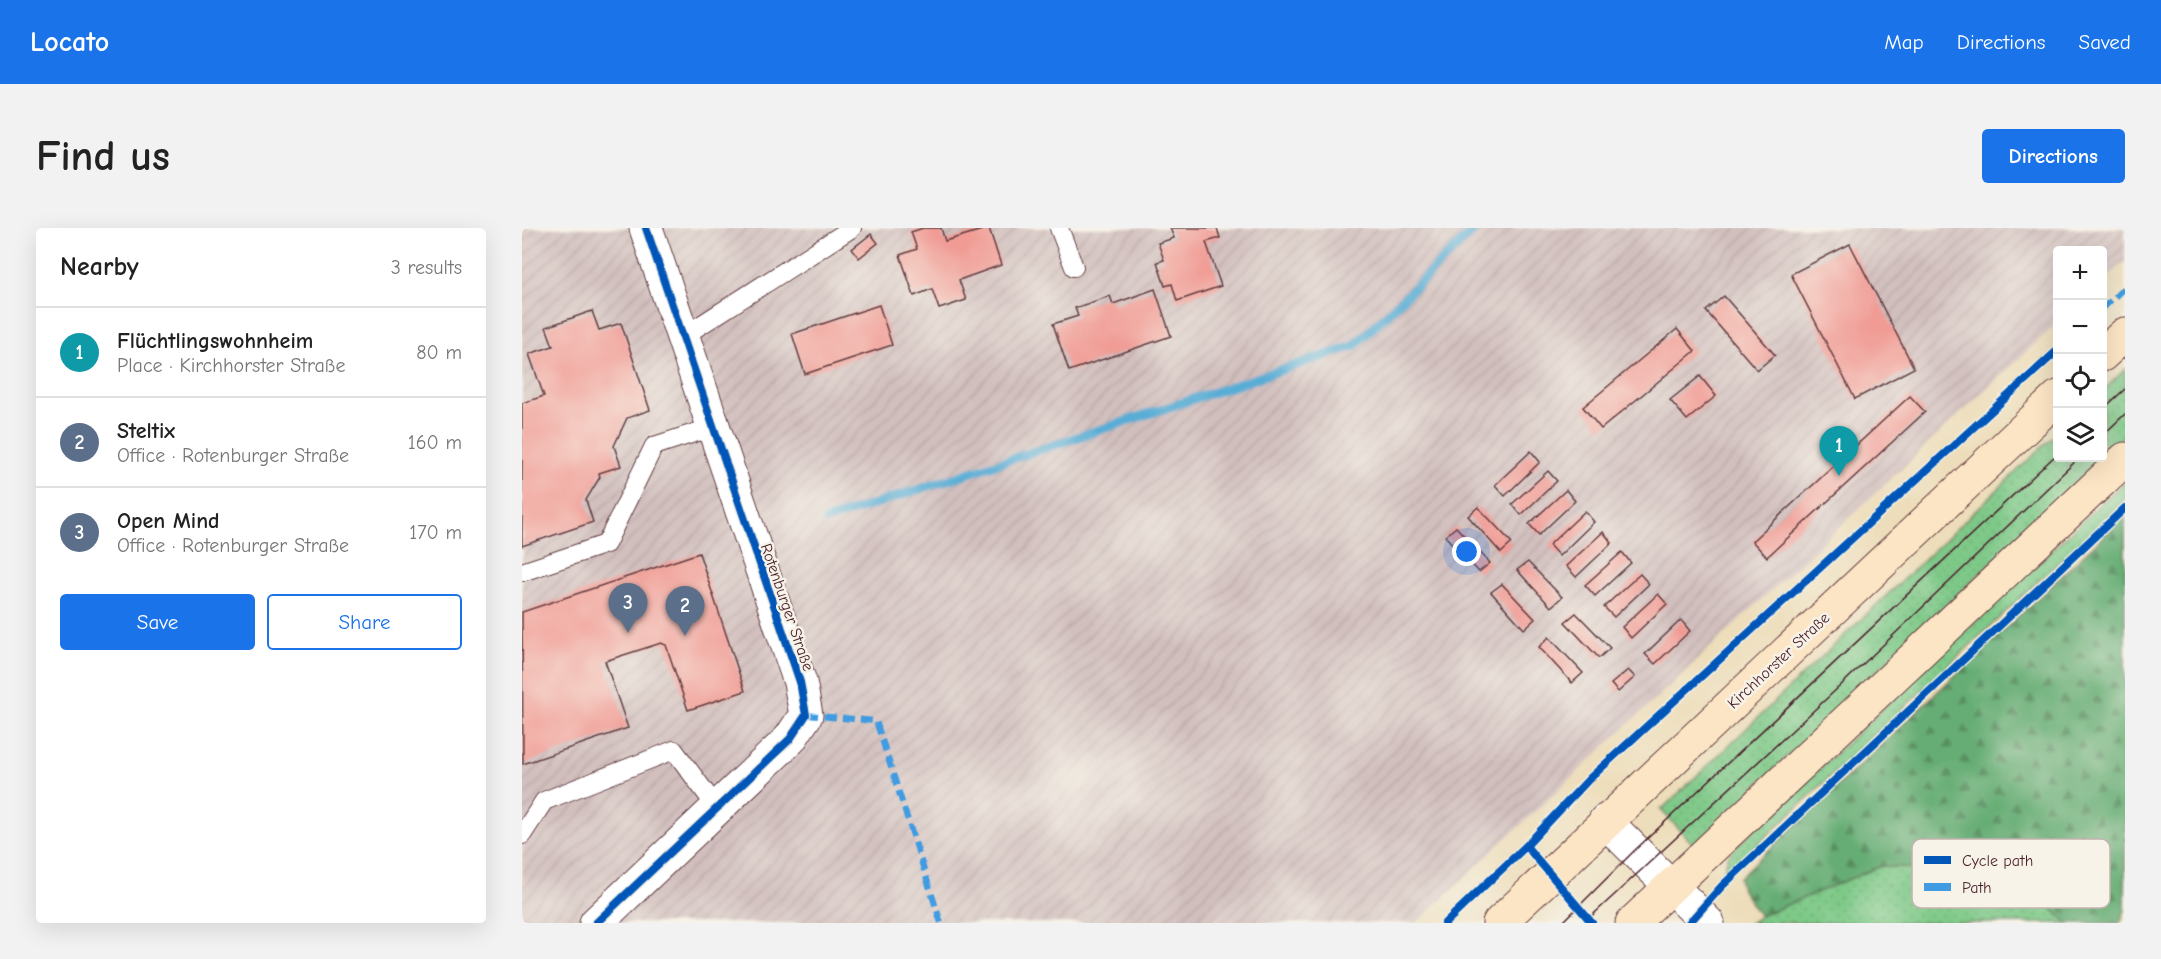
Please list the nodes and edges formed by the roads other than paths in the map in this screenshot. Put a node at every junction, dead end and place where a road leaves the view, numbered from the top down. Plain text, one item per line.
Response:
1 (646, 228) edge
2 (852, 228) edge
3 (1059, 228) edge
4 (1074, 267) dead end
5 (2125, 334) edge
6 (682, 337) junction
7 (2104, 354) edge
8 (2053, 403) edge
9 (713, 427) junction
10 (2125, 459) edge
11 (522, 572) edge
12 (717, 808) junction
13 (1605, 822) junction
14 (522, 835) edge
15 (1671, 886) junction
16 (597, 923) edge
17 (1498, 923) edge
18 (1632, 923) edge
19 (1708, 923) edge

1 - 6 street, Rotenburger Straße
2 - 6 lane
3 - 4 lane
5 - 7 main road
6 - 9 street, Rotenburger Straße
8 - 13 main road, Kirchhorster Straße
9 - 11 lane
9 - 12 street, Rotenburger Straße
10 - 15 main road
12 - 14 lane
12 - 16 street, Rotenburger Straße
13 - 15 street
13 - 17 main road, Kirchhorster Straße
15 - 18 main road
15 - 19 street

